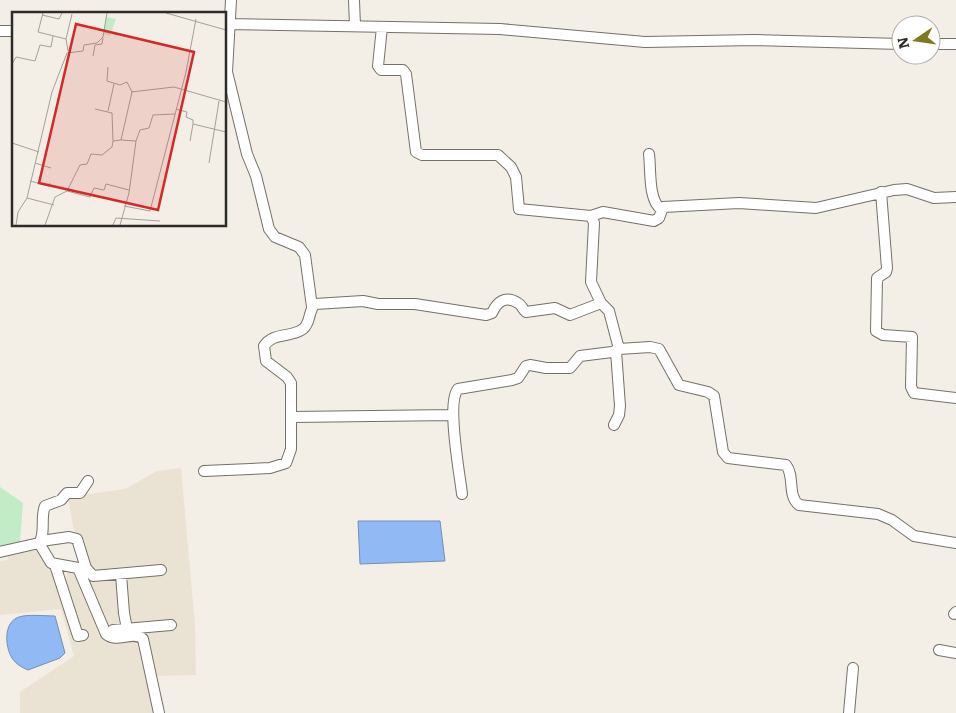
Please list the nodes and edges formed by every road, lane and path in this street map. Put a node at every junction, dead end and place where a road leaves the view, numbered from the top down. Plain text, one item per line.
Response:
1 (230, 0) edge
2 (354, 0) edge
3 (228, 24) edge
4 (354, 26) junction
5 (382, 27) junction
6 (891, 44) edge
7 (941, 44) edge
8 (956, 44) edge
9 (650, 154) dead end
10 (881, 192) junction
11 (956, 197) edge
12 (661, 209) junction
13 (591, 216) junction
14 (601, 303) junction
15 (312, 307) junction
16 (617, 350) junction
17 (956, 398) edge
18 (453, 415) junction
19 (292, 417) junction
20 (614, 425) dead end
21 (204, 470) dead end
22 (88, 481) dead end
23 (462, 494) dead end
24 (40, 542) junction
25 (956, 543) edge
26 (0, 552) edge
27 (56, 565) junction
28 (161, 570) dead end
29 (121, 574) junction
30 (171, 624) dead end
31 (127, 629) junction
32 (113, 630) dead end
33 (82, 635) dead end
34 (939, 650) dead end
35 (956, 653) edge
36 (853, 668) dead end
37 (158, 713) edge
38 (849, 713) edge

1 - 3 street
2 - 4 street
3 - 4 street
3 - 15 street
4 - 5 street
5 - 6 street
5 - 13 street
7 - 8 street
9 - 12 street
10 - 11 street
10 - 12 street
10 - 17 street
12 - 13 street
13 - 14 street
14 - 15 street
14 - 16 street
15 - 19 street
16 - 18 street
16 - 20 street
16 - 25 street
18 - 19 street
18 - 23 street
19 - 21 street
22 - 24 street
24 - 26 street
24 - 27 street
24 - 29 street
27 - 33 street
27 - 37 street
28 - 29 street
29 - 31 street
30 - 31 street
31 - 32 street
34 - 35 street
36 - 38 street

